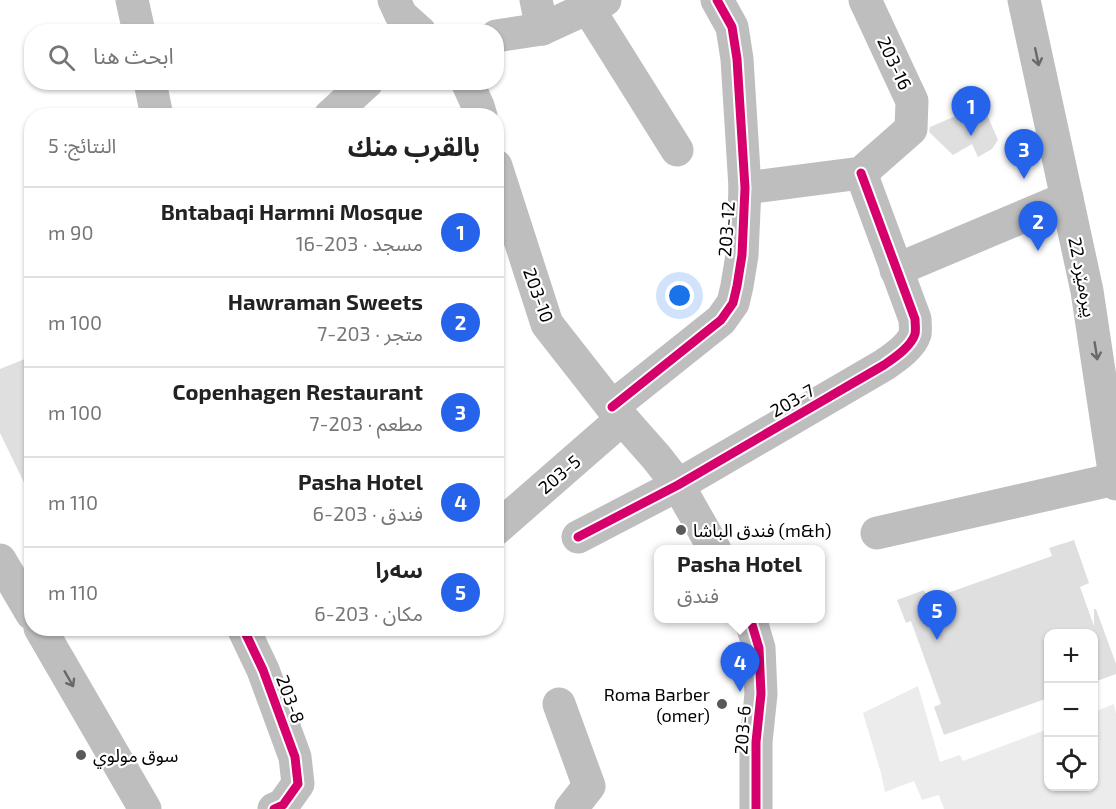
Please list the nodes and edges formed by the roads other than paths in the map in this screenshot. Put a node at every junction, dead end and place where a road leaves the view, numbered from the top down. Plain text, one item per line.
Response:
1 (132, 0) edge
2 (394, 0) edge
3 (717, 0) edge
4 (1024, 0) edge
5 (866, 1) edge
6 (597, 4) edge
7 (539, 14) edge
8 (137, 24) edge
9 (411, 24) edge
10 (504, 32) edge
11 (152, 90) edge
12 (358, 90) edge
13 (471, 90) edge
14 (155, 108) edge
15 (339, 108) edge
16 (479, 108) edge
17 (676, 150) dead end
18 (861, 173) junction
19 (745, 188) junction
20 (504, 191) edge
21 (1067, 198) junction
22 (896, 270) junction
23 (617, 413) junction
24 (1115, 479) edge
25 (1116, 484) edge
26 (678, 485) junction
27 (504, 521) edge
28 (877, 533) dead end
29 (578, 537) dead end
30 (713, 545) edge
31 (0, 560) edge
32 (24, 600) edge
33 (752, 623) edge
34 (45, 636) edge
35 (247, 636) edge
36 (559, 704) dead end
37 (145, 809) edge
38 (274, 809) edge
39 (571, 809) edge
40 (756, 809) edge

1 - 8 street
2 - 9 street
3 - 19 street, 203-12
4 -> 21 street, 22 پیرەمێرد
5 - 18 street, 203-16
6 - 7 street
6 - 17 street
7 - 10 street
11 - 14 street
12 - 15 street
13 - 16 street
18 - 19 street
18 - 22 street
19 - 23 street, 203-12
20 - 23 street, 203-10
21 - 22 street
21 -> 24 street, 22 پیرەمێرد
22 - 26 street, 203-7
23 - 26 street
23 - 27 street, 203-5
24 - 25 street, 22 پیرەمێرد
24 - 28 street
26 - 29 street, 203-7
26 - 30 street
31 - 32 street
33 - 40 street, 203-6
34 -> 37 street
35 - 38 street, 203-8
36 - 39 street

